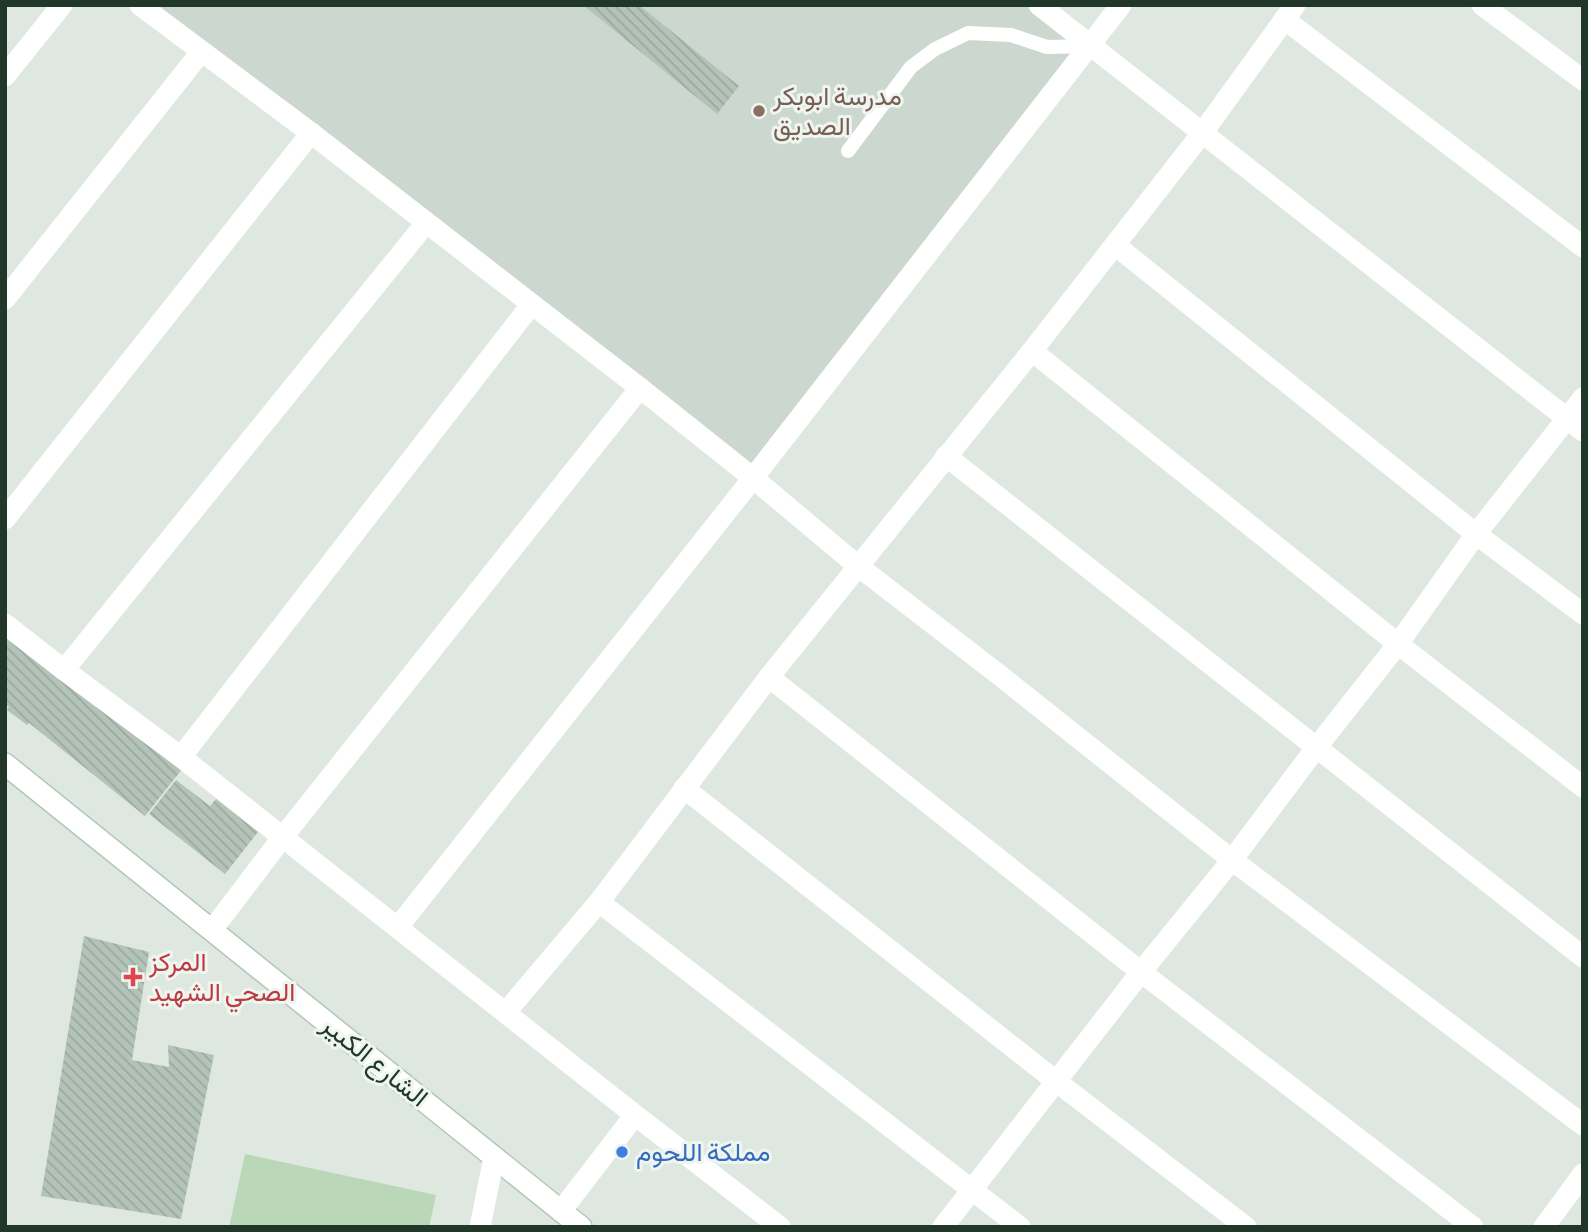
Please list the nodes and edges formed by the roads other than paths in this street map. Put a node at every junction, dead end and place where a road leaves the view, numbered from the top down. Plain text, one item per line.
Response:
1 (62, 5) edge
2 (140, 5) edge
3 (1039, 5) edge
4 (1121, 5) edge
5 (1482, 5) edge
6 (1290, 12) edge
7 (1091, 46) junction
8 (201, 52) junction
9 (5, 76) edge
10 (1583, 80) edge
11 (1203, 132) junction
12 (311, 133) junction
13 (848, 151) dead end
14 (426, 223) junction
15 (1115, 245) junction
16 (1583, 247) edge
17 (5, 299) edge
18 (531, 305) junction
19 (1032, 351) junction
20 (640, 388) junction
21 (1583, 398) edge
22 (1566, 418) junction
23 (1583, 431) edge
24 (946, 456) junction
25 (753, 478) junction
26 (5, 519) edge
27 (1476, 534) junction
28 (858, 566) junction
29 (1583, 614) edge
30 (5, 624) edge
31 (1398, 644) junction
32 (64, 670) junction
33 (769, 677) junction
34 (1316, 748) junction
35 (181, 757) junction
36 (5, 764) edge
37 (1583, 787) edge
38 (684, 788) junction
39 (282, 838) junction
40 (1232, 860) junction
41 (599, 902) junction
42 (398, 927) junction
43 (212, 930) junction
44 (1583, 957) edge
45 (1141, 972) junction
46 (506, 1012) junction
47 (1057, 1082) junction
48 (635, 1115) junction
49 (1583, 1125) edge
50 (494, 1157) junction
51 (1583, 1174) edge
52 (973, 1190) junction
53 (561, 1210) junction
54 (480, 1227) edge
55 (582, 1227) edge
56 (780, 1227) edge
57 (943, 1227) edge
58 (1020, 1227) edge
59 (1246, 1227) edge
60 (1473, 1227) edge
61 (1544, 1227) edge

1 - 9 street
2 - 8 street
3 - 7 street
4 - 7 street
5 - 10 street
6 - 11 street
6 - 16 street
7 - 11 street
7 - 13 lane
7 - 25 street
8 - 12 street
8 - 17 street
11 - 15 street
11 - 22 street
12 - 14 street
12 - 26 street
14 - 18 street
14 - 32 street
15 - 19 street
15 - 27 street
18 - 20 street
18 - 35 street
19 - 24 street
19 - 31 street
20 - 25 street
20 - 39 street
21 - 22 street
22 - 23 street
22 - 27 street
24 - 28 street
24 - 34 street
25 - 28 street
25 - 42 street
27 - 29 street
27 - 31 street
28 - 33 street
28 - 40 street
30 - 32 street
31 - 34 street
31 - 37 street
32 - 35 street
33 - 38 street
33 - 45 street
34 - 40 street
34 - 44 street
35 - 39 street
36 - 43 street, الشارع الكبير
38 - 41 street
38 - 47 street
39 - 42 street
39 - 43 street
40 - 45 street
40 - 49 street
41 - 46 street
41 - 52 street
42 - 46 street
43 - 50 street, الشارع الكبير
45 - 47 street
45 - 60 street
46 - 48 street
47 - 52 street
47 - 59 street
48 - 53 street
48 - 56 street
50 - 53 street, الشارع الكبير
50 - 54 street
51 - 61 street
52 - 57 street
52 - 58 street
53 - 55 street, الشارع الكبير

